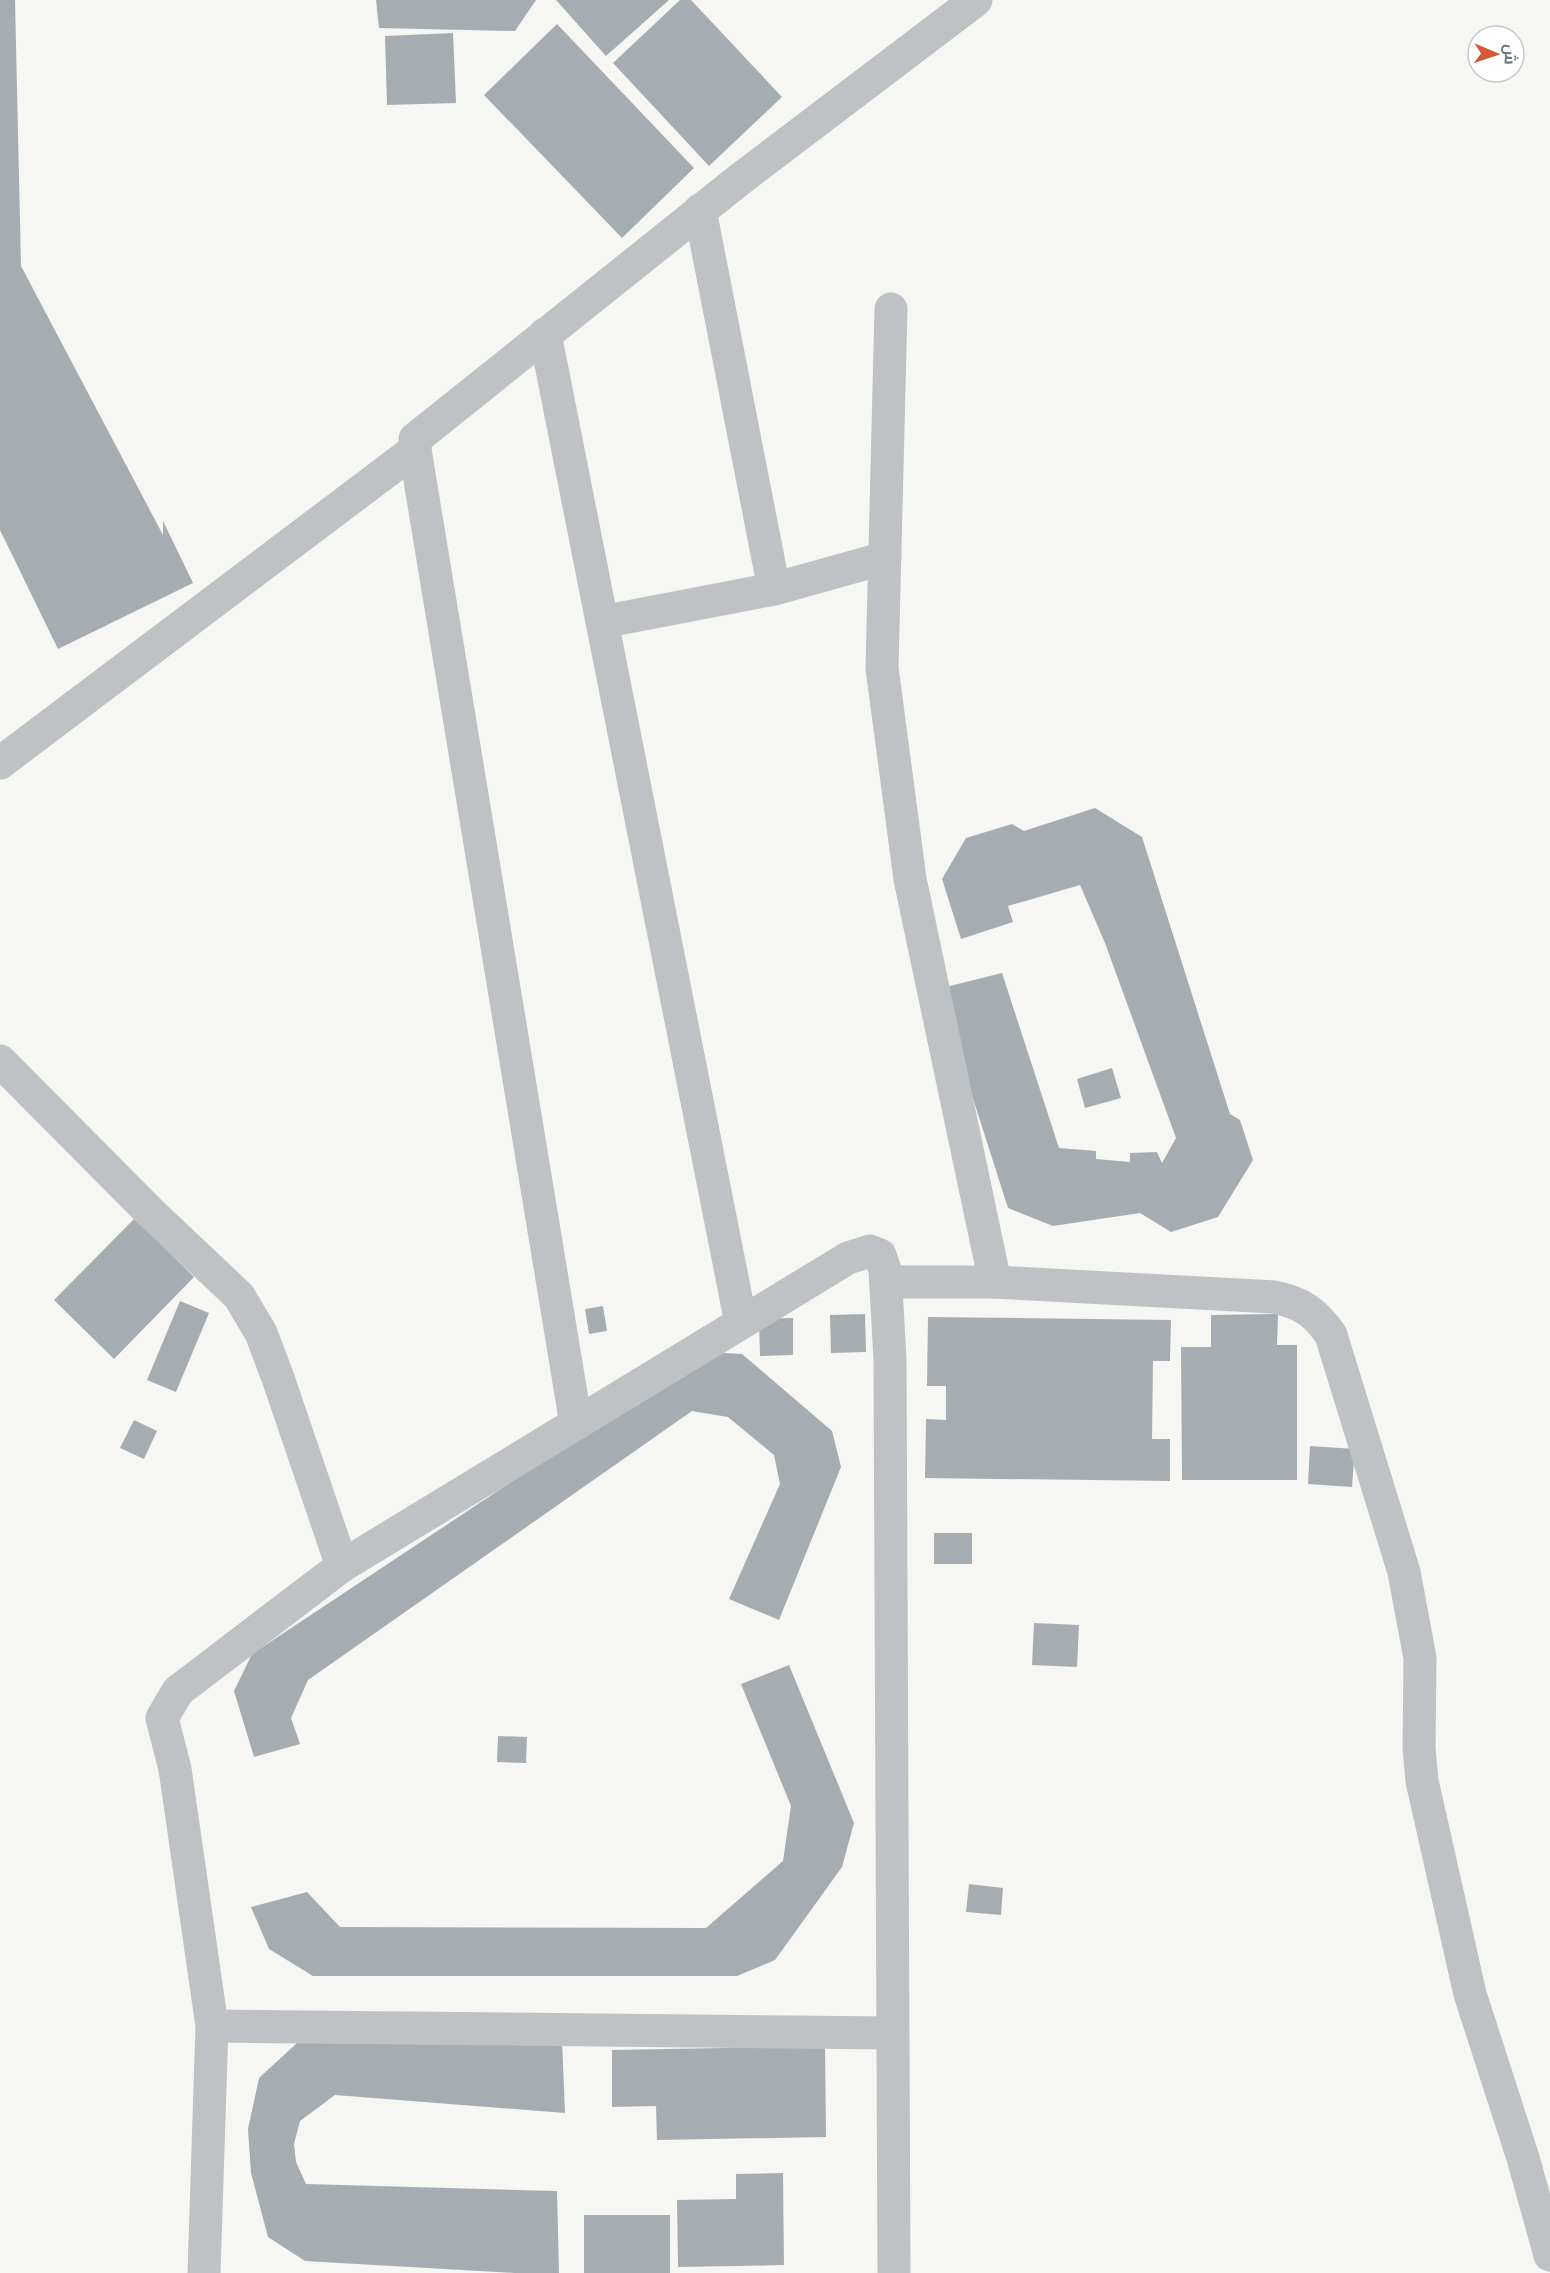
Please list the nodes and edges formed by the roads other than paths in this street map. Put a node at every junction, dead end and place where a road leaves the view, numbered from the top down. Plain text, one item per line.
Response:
1 (976, 0) edge
2 (700, 210) junction
3 (891, 309) dead end
4 (545, 334) junction
5 (415, 450) junction
6 (885, 558) junction
7 (774, 589) junction
8 (602, 622) junction
9 (0, 764) edge
10 (0, 1061) edge
11 (885, 1282) junction
12 (995, 1282) junction
13 (741, 1323) junction
14 (576, 1424) junction
15 (342, 1566) junction
16 (212, 2026) junction
17 (892, 2033) junction
18 (1550, 2255) edge
19 (204, 2273) edge
20 (894, 2273) edge

1 - 2 street
2 - 4 street
2 - 7 street
3 - 6 street
4 - 5 street
4 - 8 street
5 - 9 street
5 - 14 street
6 - 7 street
6 - 12 street
7 - 8 street
8 - 13 street
10 - 15 street
11 - 12 street
11 - 13 street
11 - 17 street
12 - 18 street
13 - 14 street
14 - 15 street
15 - 16 street
16 - 17 street
16 - 19 street
17 - 20 street

